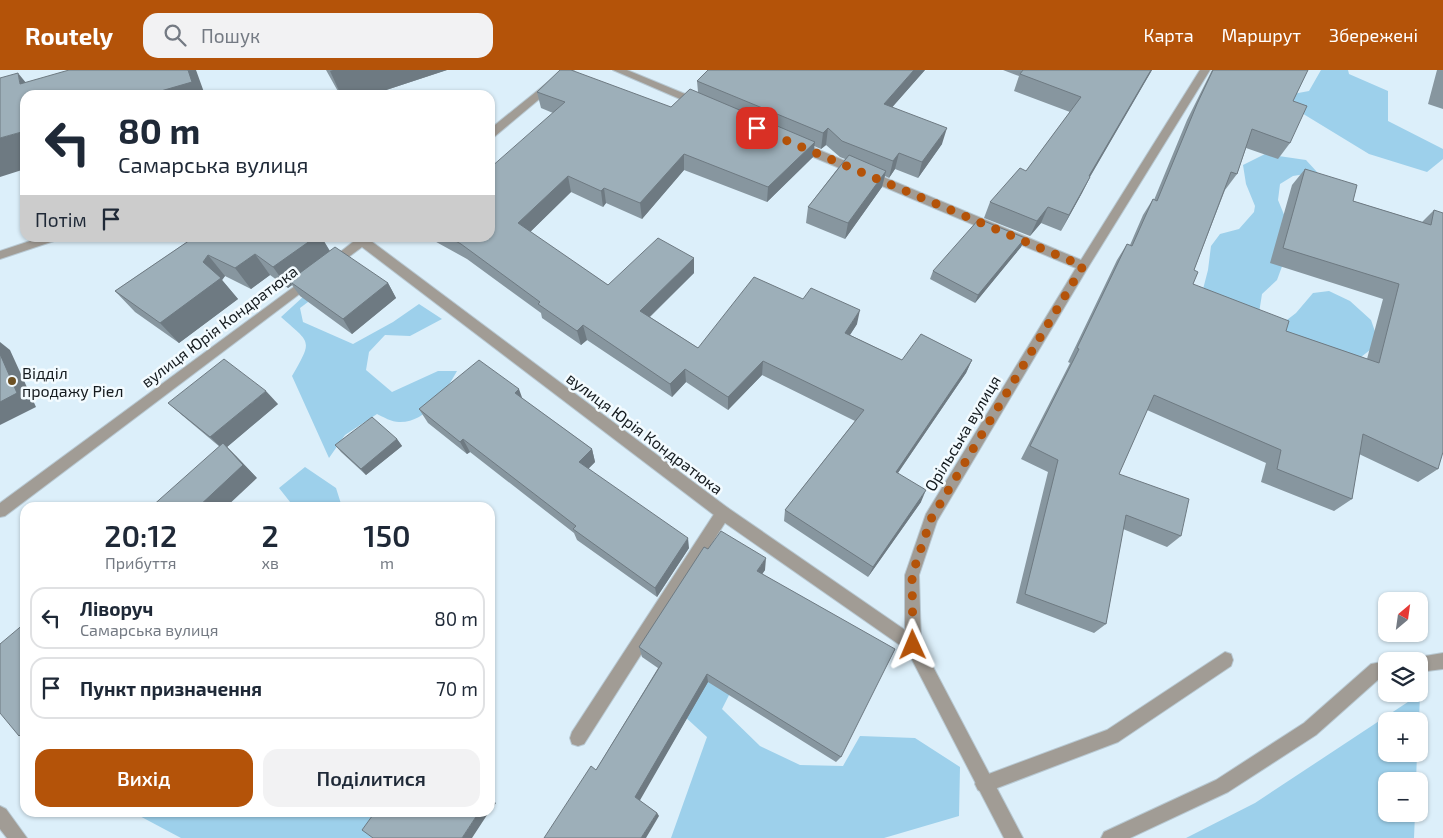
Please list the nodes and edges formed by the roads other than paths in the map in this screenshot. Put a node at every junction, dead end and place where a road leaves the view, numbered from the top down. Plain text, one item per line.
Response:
1 (569, 70) edge
2 (618, 70) edge
3 (1205, 70) edge
4 (712, 109) edge
5 (495, 131) edge
6 (784, 140) edge
7 (38, 242) edge
8 (360, 242) edge
9 (368, 242) edge
10 (0, 255) edge
11 (1083, 266) junction
12 (0, 511) edge
13 (723, 513) junction
14 (913, 645) junction
15 (1225, 660) dead end
16 (1443, 661) edge
17 (1428, 663) edge
18 (1378, 670) edge
19 (578, 738) dead end
20 (984, 784) junction
21 (0, 815) edge
22 (18, 838) edge
23 (1014, 838) edge
24 (1110, 838) edge

1 - 5 street
2 - 4 street
3 - 11 street, Орільська вулиця
6 - 11 street
7 - 10 street
8 - 12 street, вулиця Юрія Кондратюка
9 - 13 street, вулиця Юрія Кондратюка
11 - 14 street, Орільська вулиця
13 - 14 street, вулиця Юрія Кондратюка
13 - 19 street
14 - 20 street, Орільська вулиця
15 - 20 street
16 - 17 street
18 - 24 street
20 - 23 street, Орільська вулиця
21 - 22 street

